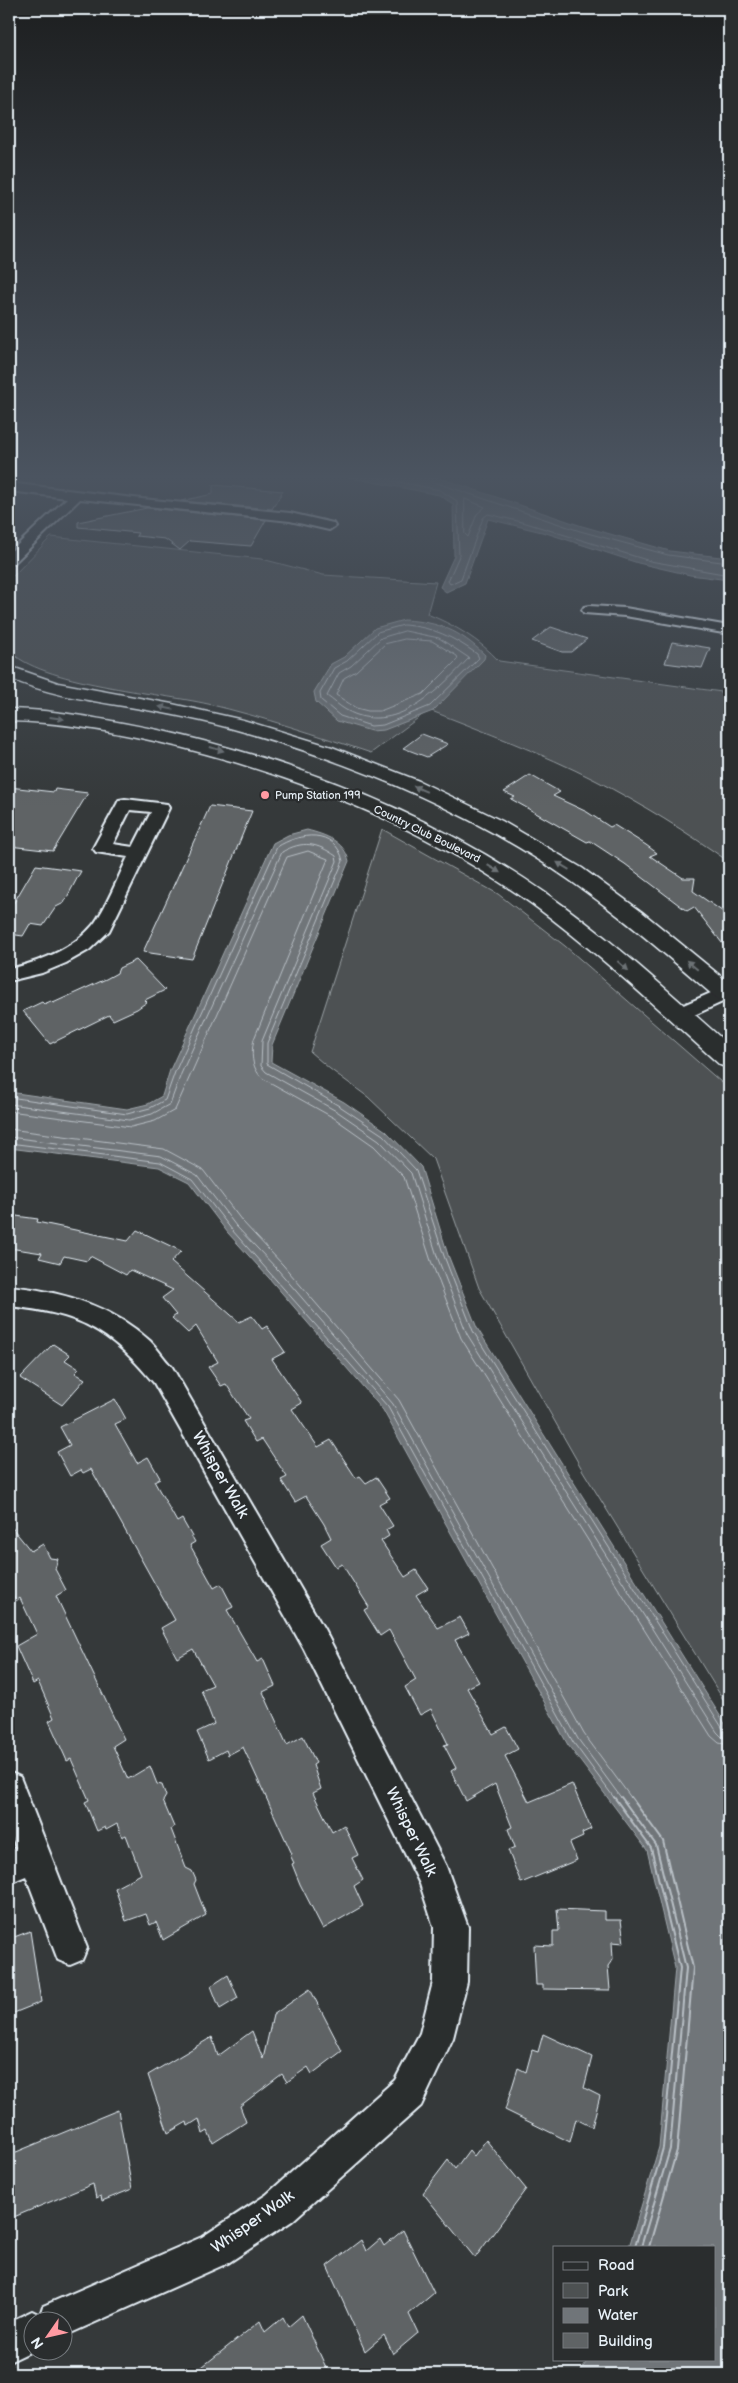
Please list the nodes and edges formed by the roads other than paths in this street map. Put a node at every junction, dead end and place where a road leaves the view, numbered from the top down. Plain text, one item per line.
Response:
1 (589, 610) dead end
2 (729, 630) edge
3 (9, 671) edge
4 (9, 715) edge
5 (139, 853) dead end
6 (9, 975) edge
7 (728, 993) edge
8 (679, 1015) junction
9 (729, 1059) edge
10 (9, 1296) edge
11 (9, 1788) edge
12 (22, 1862) edge
13 (70, 1948) dead end
14 (72, 2313) edge
15 (22, 2336) edge
16 (9, 2342) edge

1 - 2 street
7 -> 3 street
4 -> 8 street, Country Club Boulevard
5 - 6 street
7 - 8 street
8 - 9 street, Country Club Boulevard
10 - 14 street, Whisper Walk
11 - 12 street
12 - 13 street
15 - 16 street

